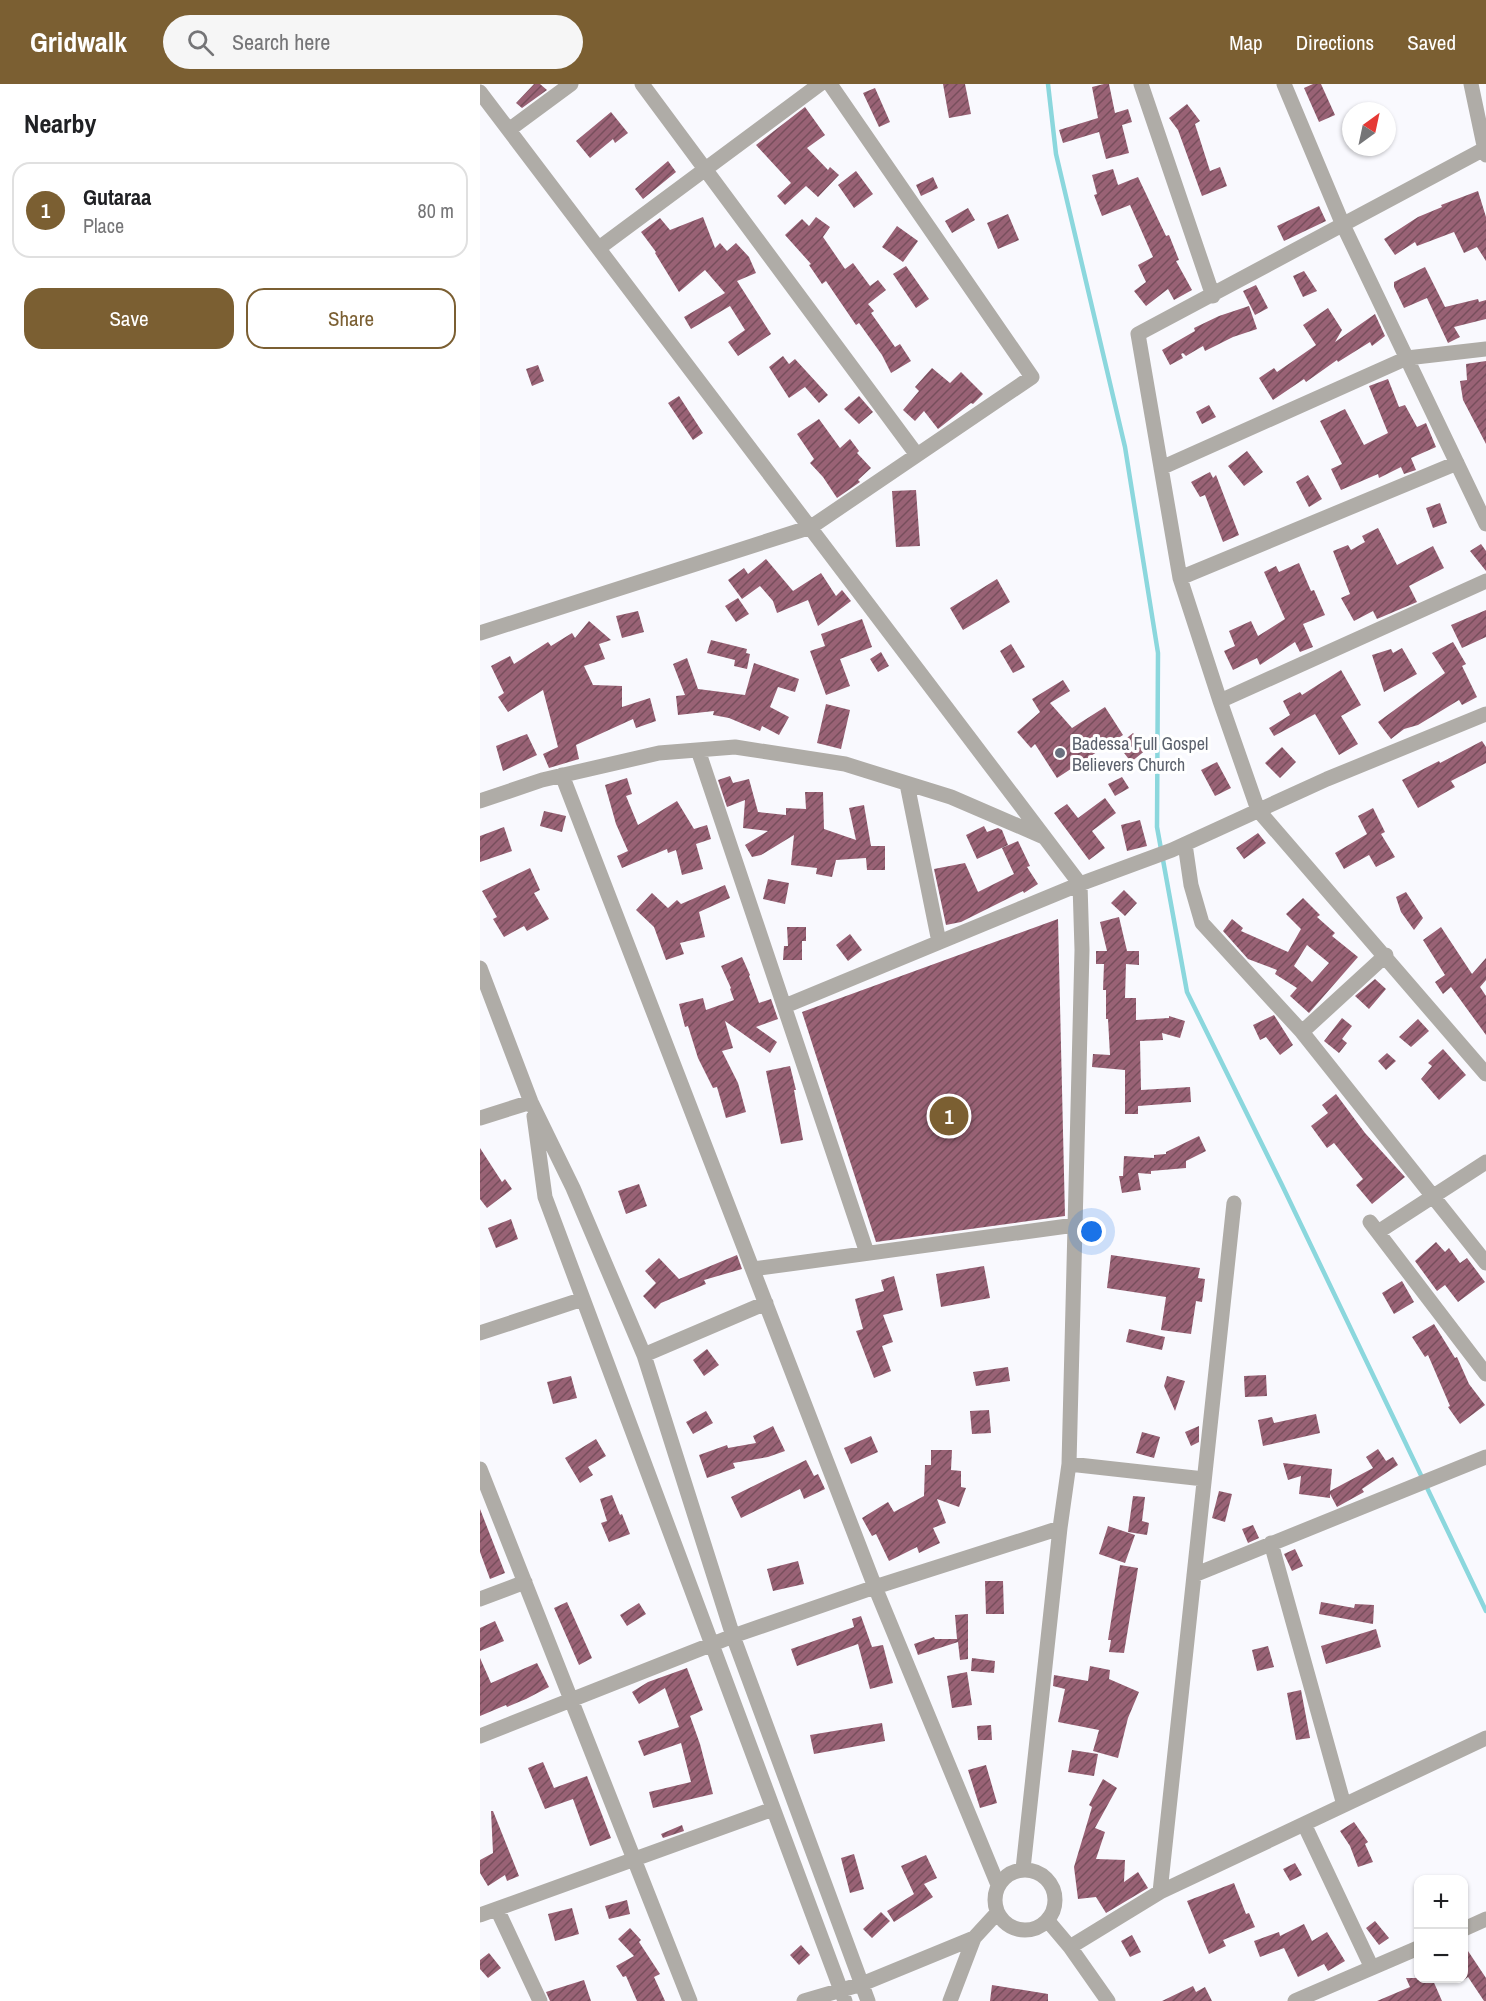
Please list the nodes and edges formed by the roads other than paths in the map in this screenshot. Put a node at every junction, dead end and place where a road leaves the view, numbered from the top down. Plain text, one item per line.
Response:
1 (571, 84) edge
2 (642, 84) edge
3 (820, 84) edge
4 (830, 84) edge
5 (1141, 84) edge
6 (1284, 84) edge
7 (1471, 84) edge
8 (480, 92) edge
9 (510, 129) junction
10 (1486, 150) edge
11 (705, 169) junction
12 (1343, 225) junction
13 (599, 248) junction
14 (1213, 296) junction
15 (1486, 349) edge
16 (1407, 357) junction
17 (917, 455) junction
18 (1457, 463) junction
19 (1161, 468) junction
20 (1486, 524) edge
21 (811, 527) junction
22 (1180, 578) junction
23 (1486, 581) edge
24 (480, 633) edge
25 (1220, 701) junction
26 (1486, 714) edge
27 (698, 750) junction
28 (562, 775) junction
29 (908, 784) junction
30 (480, 801) edge
31 (1258, 810) junction
32 (1047, 839) junction
33 (1178, 847) junction
34 (1080, 884) junction
35 (939, 942) junction
36 (1386, 955) junction
37 (480, 968) edge
38 (785, 1006) junction
39 (1302, 1032) junction
40 (1486, 1074) edge
41 (531, 1102) junction
42 (480, 1118) edge
43 (1486, 1162) edge
44 (1432, 1196) junction
45 (1234, 1203) dead end
46 (1075, 1226) junction
47 (867, 1253) junction
48 (1486, 1263) edge
49 (753, 1269) junction
50 (583, 1299) junction
51 (766, 1303) junction
52 (480, 1334) edge
53 (644, 1355) junction
54 (1486, 1374) edge
55 (1486, 1458) edge
56 (1069, 1464) junction
57 (480, 1469) edge
58 (1204, 1479) junction
59 (1060, 1528) junction
60 (1271, 1543) junction
61 (1194, 1575) junction
62 (525, 1582) junction
63 (875, 1587) junction
64 (480, 1599) edge
65 (733, 1635) junction
66 (712, 1643) junction
67 (571, 1700) junction
68 (480, 1736) edge
69 (1486, 1738) edge
70 (1344, 1805) junction
71 (773, 1809) junction
72 (1304, 1824) junction
73 (634, 1859) junction
74 (1023, 1869) junction
75 (998, 1885) junction
76 (1160, 1892) junction
77 (497, 1909) junction
78 (997, 1913) junction
79 (480, 1915) edge
80 (1486, 1919) edge
81 (1048, 1922) junction
82 (1468, 1927) edge
83 (974, 1938) junction
84 (1070, 1947) junction
85 (1414, 1950) edge
86 (1372, 1968) junction
87 (862, 1984) junction
88 (843, 1995) edge
89 (540, 2001) edge
90 (690, 2001) edge
91 (804, 2001) edge
92 (868, 2001) edge
93 (950, 2001) edge
94 (1108, 2001) edge
95 (1295, 2001) edge

1 - 9 street
2 - 11 street
3 - 11 street
4 - 17 street
5 - 14 street
6 - 12 street
7 - 10 street
8 - 9 street
9 - 13 street
10 - 12 street
11 - 13 street
11 - 17 street
12 - 14 street
12 - 16 street
13 - 21 street
14 - 19 street
15 - 16 street
16 - 18 street
16 - 19 street
17 - 21 street
18 - 20 street
18 - 22 street
19 - 22 street
21 - 24 street
21 - 32 street
22 - 25 street
23 - 25 street
25 - 31 street
26 - 31 street
27 - 28 street
27 - 29 street
27 - 38 street
28 - 30 street
28 - 49 street
29 - 32 street
29 - 35 street
31 - 33 street
31 - 36 street
32 - 34 street
33 - 34 street
33 - 39 street
34 - 35 street
34 - 46 street
35 - 38 street
36 - 39 street
36 - 40 street
37 - 41 street
38 - 47 street
39 - 44 street
41 - 42 street
41 - 50 street
41 - 53 street
43 - 44 street
44 - 48 street
44 - 54 street
45 - 58 street
46 - 47 street
46 - 56 street
47 - 49 street
49 - 51 street
50 - 52 street
50 - 66 street
51 - 53 street
51 - 63 street
53 - 65 street
55 - 60 street
56 - 58 street
56 - 59 street
57 - 62 street
58 - 61 street
59 - 63 street
59 - 74 street
60 - 61 street
60 - 70 street
61 - 76 street
62 - 64 street
62 - 67 street
63 - 65 street
63 - 75 street
65 - 66 street
65 - 87 street
66 - 67 street
66 - 71 street
67 - 68 street
67 - 73 street
69 - 70 street
70 - 72 street
71 - 73 street
71 - 88 street
72 - 76 street
72 - 86 street
73 - 77 street
73 - 90 street
74 - 75 street
74 - 81 street
75 - 78 street
76 - 84 street
77 - 79 street
77 - 89 street
78 - 81 street
78 - 83 street
80 - 82 street
81 - 84 street
83 - 87 street
83 - 93 street
84 - 94 street
85 - 86 street
86 - 95 street
87 - 88 street
87 - 92 street
88 - 91 street

